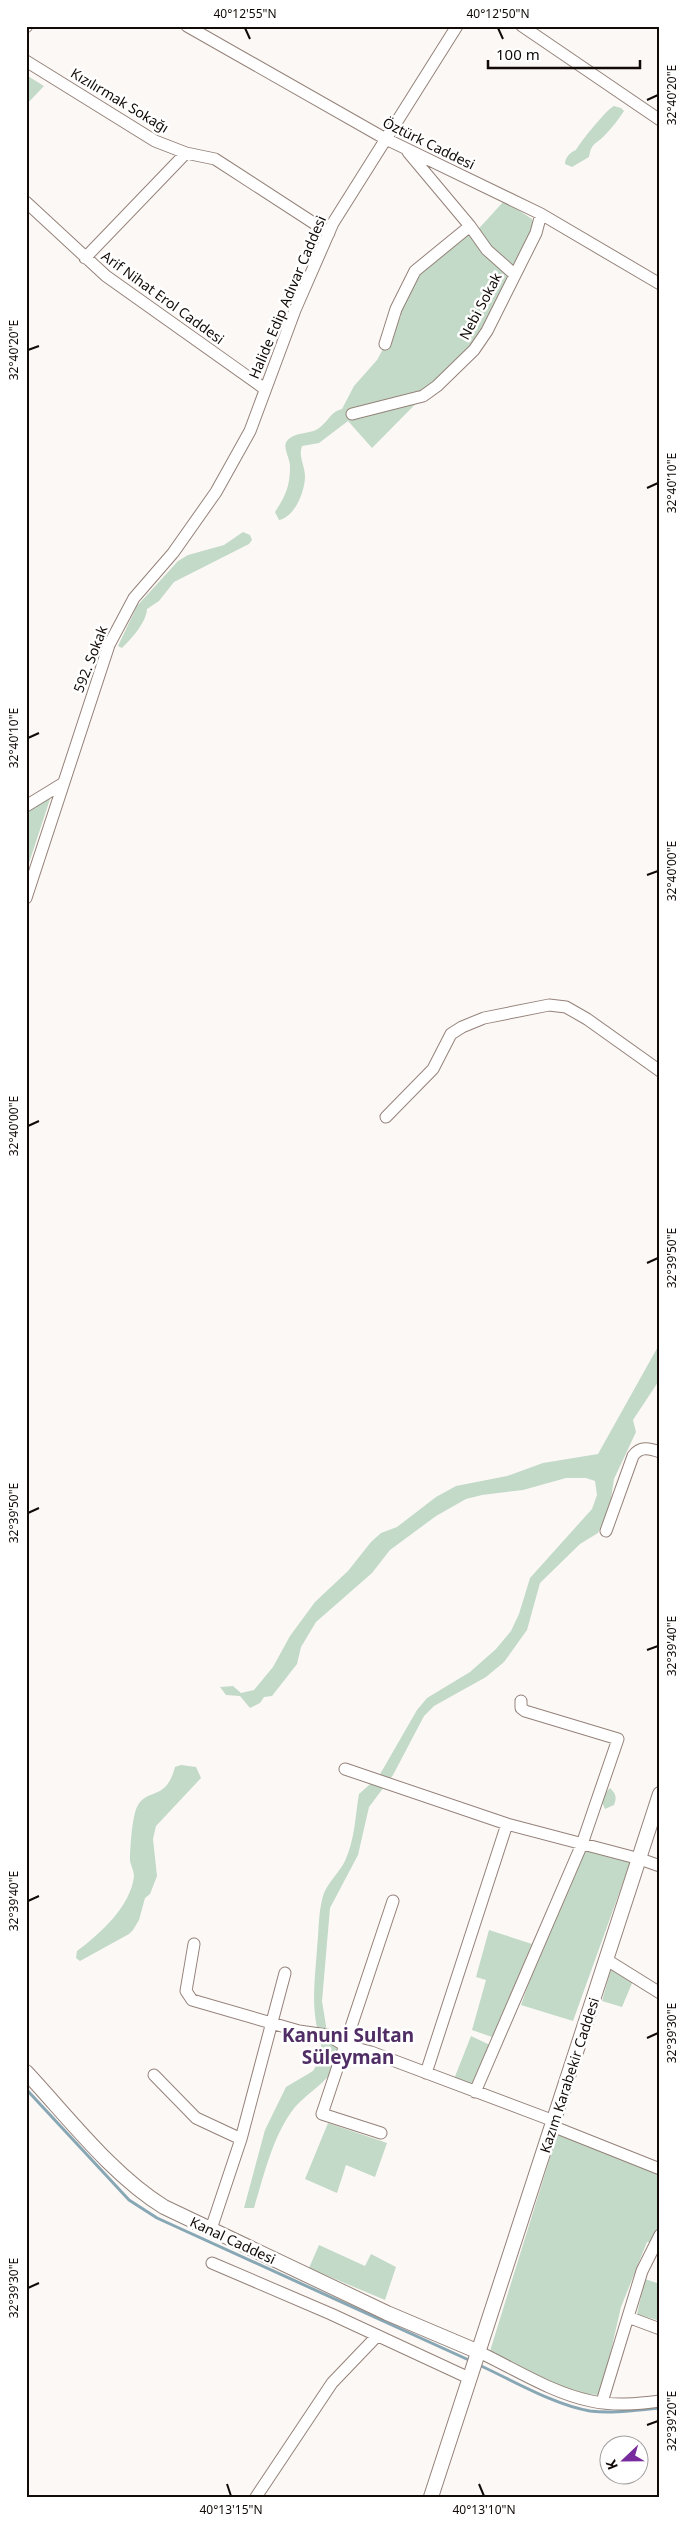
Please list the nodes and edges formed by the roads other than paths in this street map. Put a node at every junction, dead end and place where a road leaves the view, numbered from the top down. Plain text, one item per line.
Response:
1 (187, 26) edge
2 (457, 26) edge
3 (522, 26) edge
4 (26, 61) edge
5 (660, 120) edge
6 (384, 138) junction
7 (405, 148) junction
8 (186, 153) junction
9 (26, 202) edge
10 (541, 214) junction
11 (470, 226) junction
12 (329, 233) junction
13 (85, 258) junction
14 (514, 274) junction
15 (660, 284) edge
16 (385, 344) dead end
17 (265, 388) junction
18 (352, 414) dead end
19 (250, 431) joint
20 (62, 784) junction
21 (26, 806) edge
22 (26, 898) edge
23 (660, 1071) edge
24 (386, 1117) dead end
25 (660, 1452) edge
26 (606, 1531) dead end
27 (521, 1701) dead end
28 (345, 1769) dead end
29 (660, 1794) edge
30 (506, 1824) junction
31 (582, 1844) junction
32 (640, 1859) junction
33 (660, 1866) edge
34 (393, 1901) dead end
35 (194, 1944) dead end
36 (607, 1960) junction
37 (285, 1973) dead end
38 (660, 1993) edge
39 (272, 2024) junction
40 (344, 2045) junction
41 (26, 2072) edge
42 (426, 2073) junction
43 (154, 2075) dead end
44 (475, 2092) junction
45 (553, 2124) junction
46 (381, 2133) dead end
47 (241, 2139) junction
48 (660, 2169) edge
49 (211, 2229) junction
50 (660, 2236) edge
51 (657, 2248) edge
52 (212, 2263) dead end
53 (628, 2317) junction
54 (660, 2328) edge
55 (377, 2336) junction
56 (478, 2354) junction
57 (470, 2376) junction
58 (660, 2401) edge
59 (602, 2402) junction
60 (256, 2497) edge
61 (431, 2497) edge

1 - 6 street, Öztürk Caddesi
2 - 6 street, Halide Edip Adıvar Caddesi
3 - 5 street
4 - 8 street, Kızılırmak Sokağı
6 - 7 street, Öztürk Caddesi
6 - 12 street, Halide Edip Adıvar Caddesi
7 - 10 street, Öztürk Caddesi
7 - 11 street
8 - 12 street, Kızılırmak Sokağı
8 - 13 street
9 - 13 street, Arif Nihat Erol Caddesi
10 - 14 street, Nebi Sokak
10 - 15 street, Öztürk Caddesi
11 - 14 street
11 - 16 street
12 - 17 street, Halide Edip Adıvar Caddesi
13 - 17 street, Arif Nihat Erol Caddesi
14 - 18 street, Nebi Sokak
17 - 19 street, Halide Edip Adıvar Caddesi
19 - 20 street, 592. Sokak
20 - 21 street
20 - 22 street, 592. Sokak
23 - 24 street
25 - 26 street
27 - 31 street
28 - 30 street
29 - 32 street, Kazım Karabekir Caddesi
30 - 31 street
30 - 42 street
31 - 32 street
31 - 44 street
32 - 33 street
32 - 36 street, Kazım Karabekir Caddesi
34 - 40 street
35 - 39 street
36 - 38 street
36 - 45 street, Kazım Karabekir Caddesi
37 - 39 street
39 - 40 street
39 - 47 street
40 - 42 street
40 - 46 street
41 - 49 street, Kanal Caddesi
42 - 44 street
43 - 47 street
44 - 45 street
45 - 48 street
45 - 56 street, Kazım Karabekir Caddesi
47 - 49 street
49 - 56 street, Kanal Caddesi
50 - 51 street
51 - 53 street
52 - 55 street
53 - 54 street
53 - 59 street
55 - 57 street
55 - 60 street
56 - 57 street, Kazım Karabekir Caddesi
56 - 59 street
57 - 61 street
58 - 59 street

